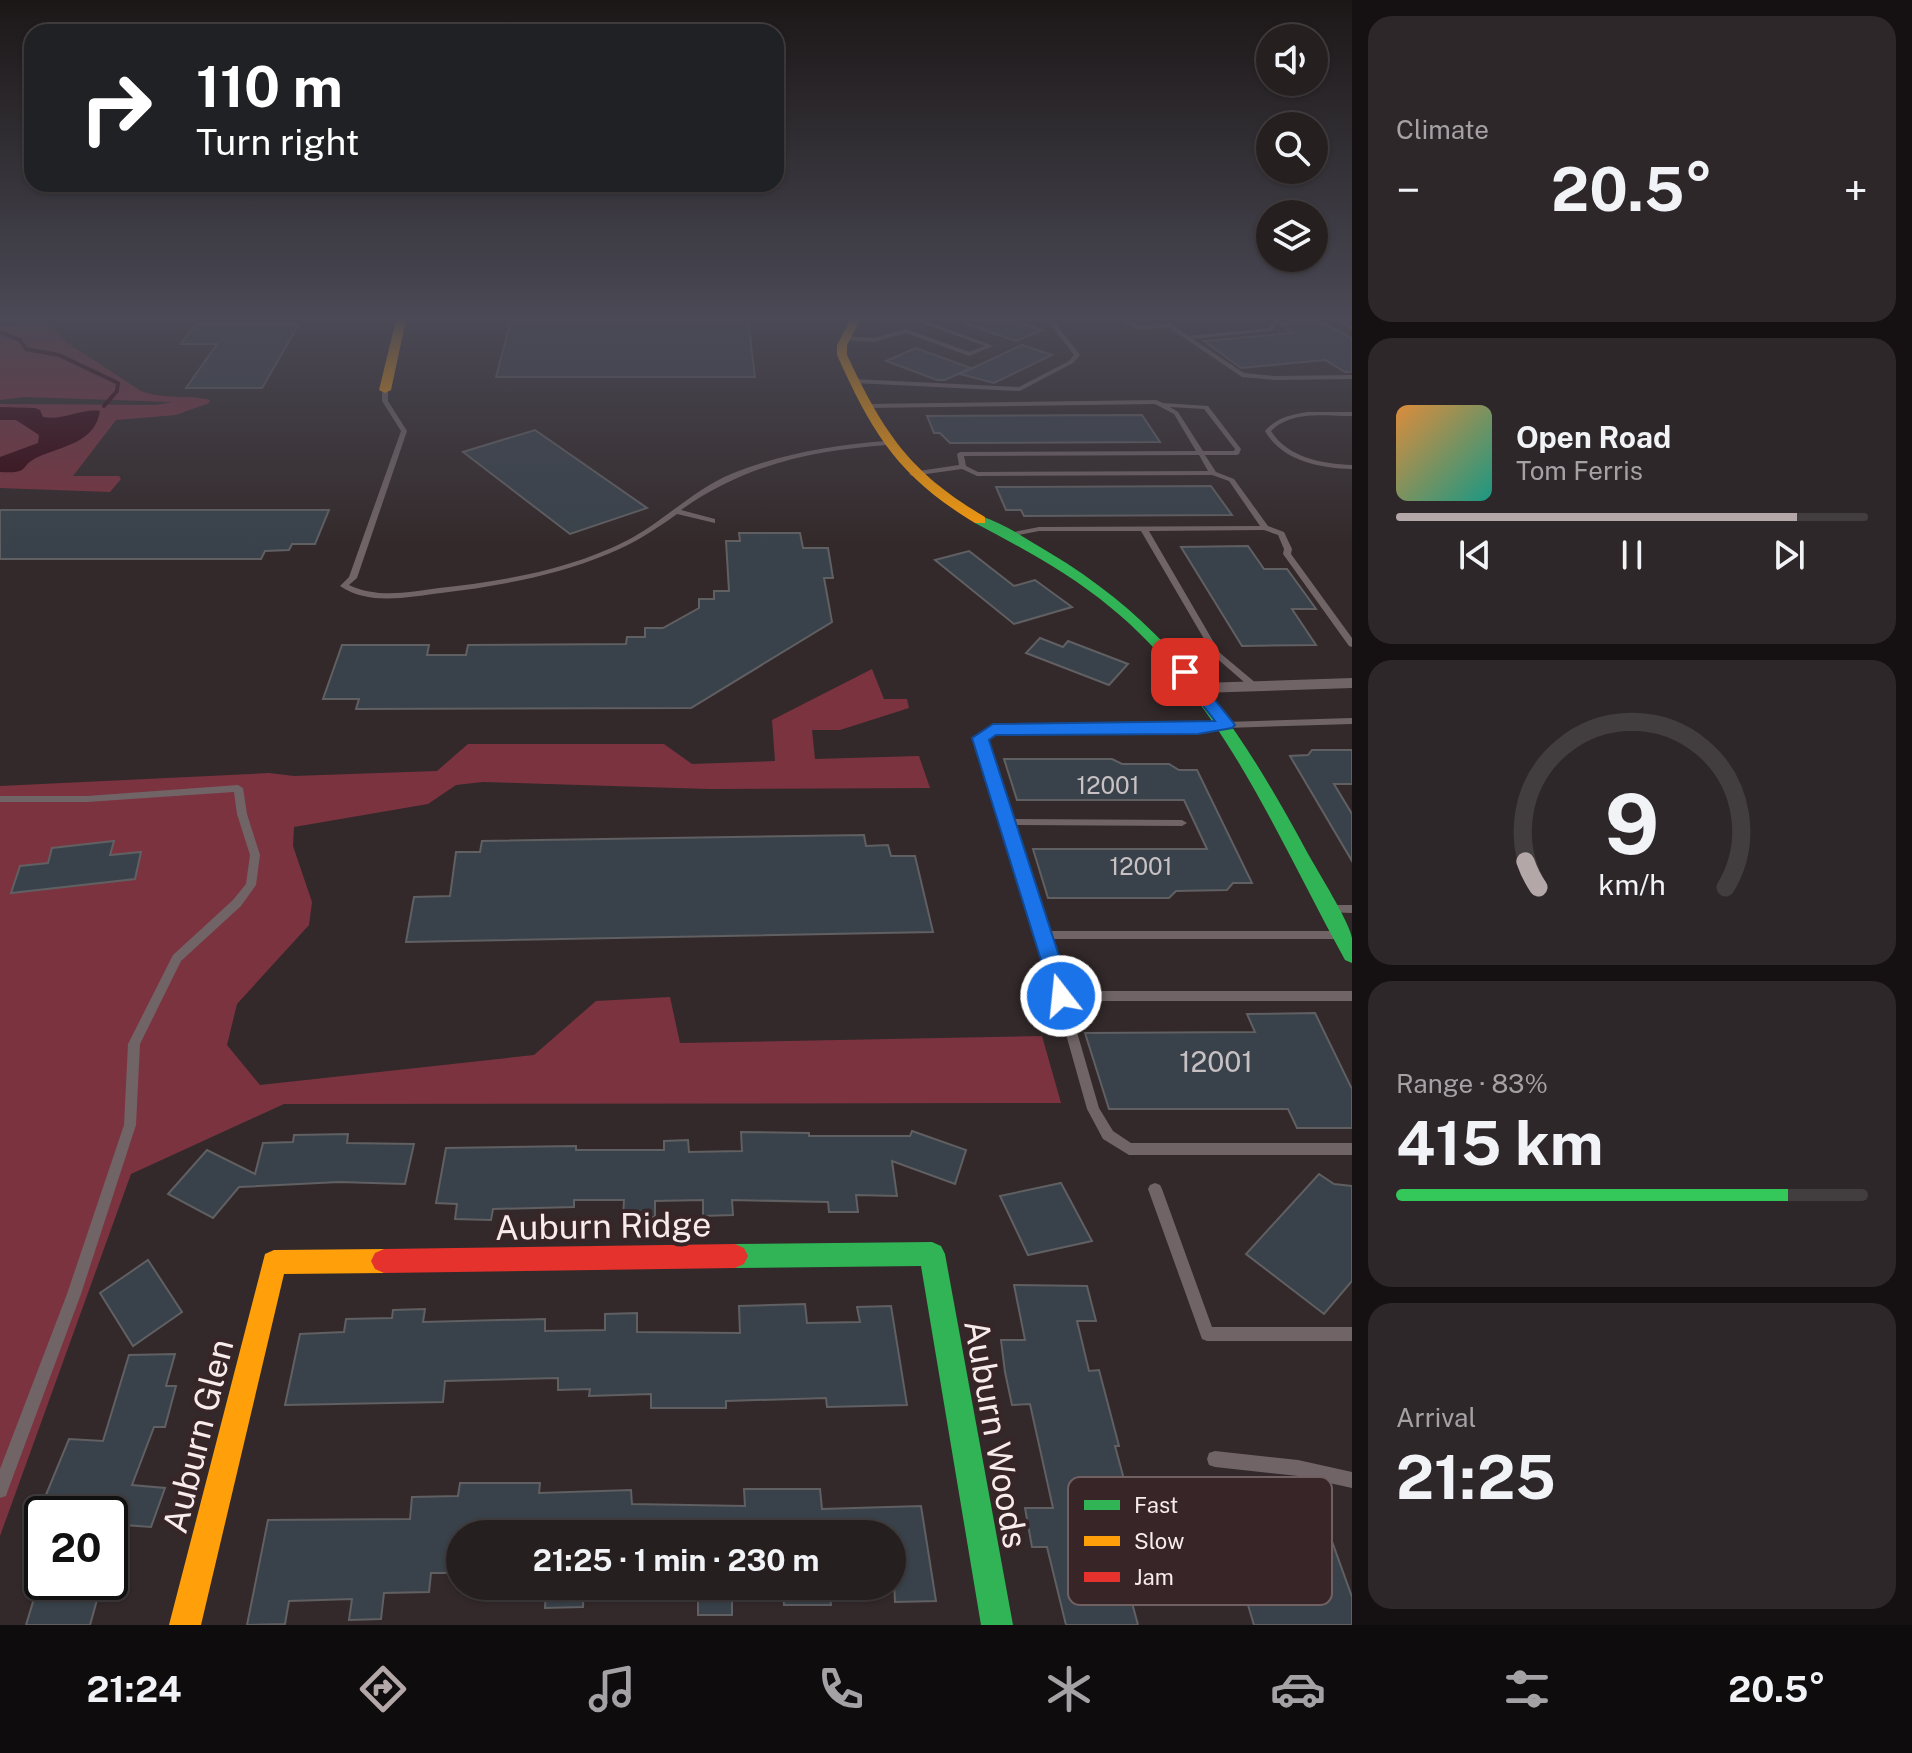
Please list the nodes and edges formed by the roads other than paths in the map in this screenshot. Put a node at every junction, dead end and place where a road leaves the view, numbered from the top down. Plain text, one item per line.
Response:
1 (385, 396) edge
2 (861, 396) edge
3 (1160, 405) junction
4 (866, 406) junction
5 (1352, 414) edge
6 (886, 443) junction
7 (1200, 453) junction
8 (963, 467) junction
9 (1352, 467) edge
10 (1213, 473) junction
11 (912, 474) junction
12 (675, 511) junction
13 (712, 521) dead end
14 (1265, 528) junction
15 (1144, 529) junction
16 (1009, 535) junction
17 (1352, 644) edge
18 (1352, 683) edge
19 (1254, 686) junction
20 (1200, 688) junction
21 (1352, 721) edge
22 (1226, 725) junction
23 (0, 799) edge
24 (1007, 822) junction
25 (1182, 823) dead end
26 (1327, 909) junction
27 (1352, 909) edge
28 (1043, 935) junction
29 (1341, 935) junction
30 (1352, 955) edge
31 (1061, 996) junction
32 (1352, 996) edge
33 (1352, 1149) edge
34 (1155, 1189) dead end
35 (932, 1254) joint
36 (274, 1262) joint
37 (1352, 1334) edge
38 (1215, 1459) dead end
39 (1352, 1480) edge
40 (0, 1490) edge
41 (185, 1625) edge
42 (997, 1625) edge

1 - 12 lane
2 - 4 street
3 - 4 lane
3 - 7 lane
3 - 7 lane
4 - 6 street
5 - 9 lane
6 - 11 street
6 - 12 lane
7 - 8 lane
7 - 10 lane
8 - 10 lane
8 - 11 lane
10 - 14 lane
11 - 16 street
12 - 13 lane
14 - 15 lane
14 - 17 lane
15 - 16 lane
15 - 19 lane
16 - 20 street
18 - 19 street
19 - 20 street
20 - 22 street
21 - 22 lane
22 - 24 lane
22 - 26 street
23 - 40 lane
24 - 25 lane
24 - 28 lane
26 - 27 lane
26 - 29 street
28 - 29 lane
28 - 31 lane
29 - 30 street
31 - 32 lane
31 - 33 lane
34 - 37 lane
35 - 36 street, Auburn Ridge
35 - 42 street, Auburn Woods
36 - 41 street, Auburn Glen
38 - 39 lane

